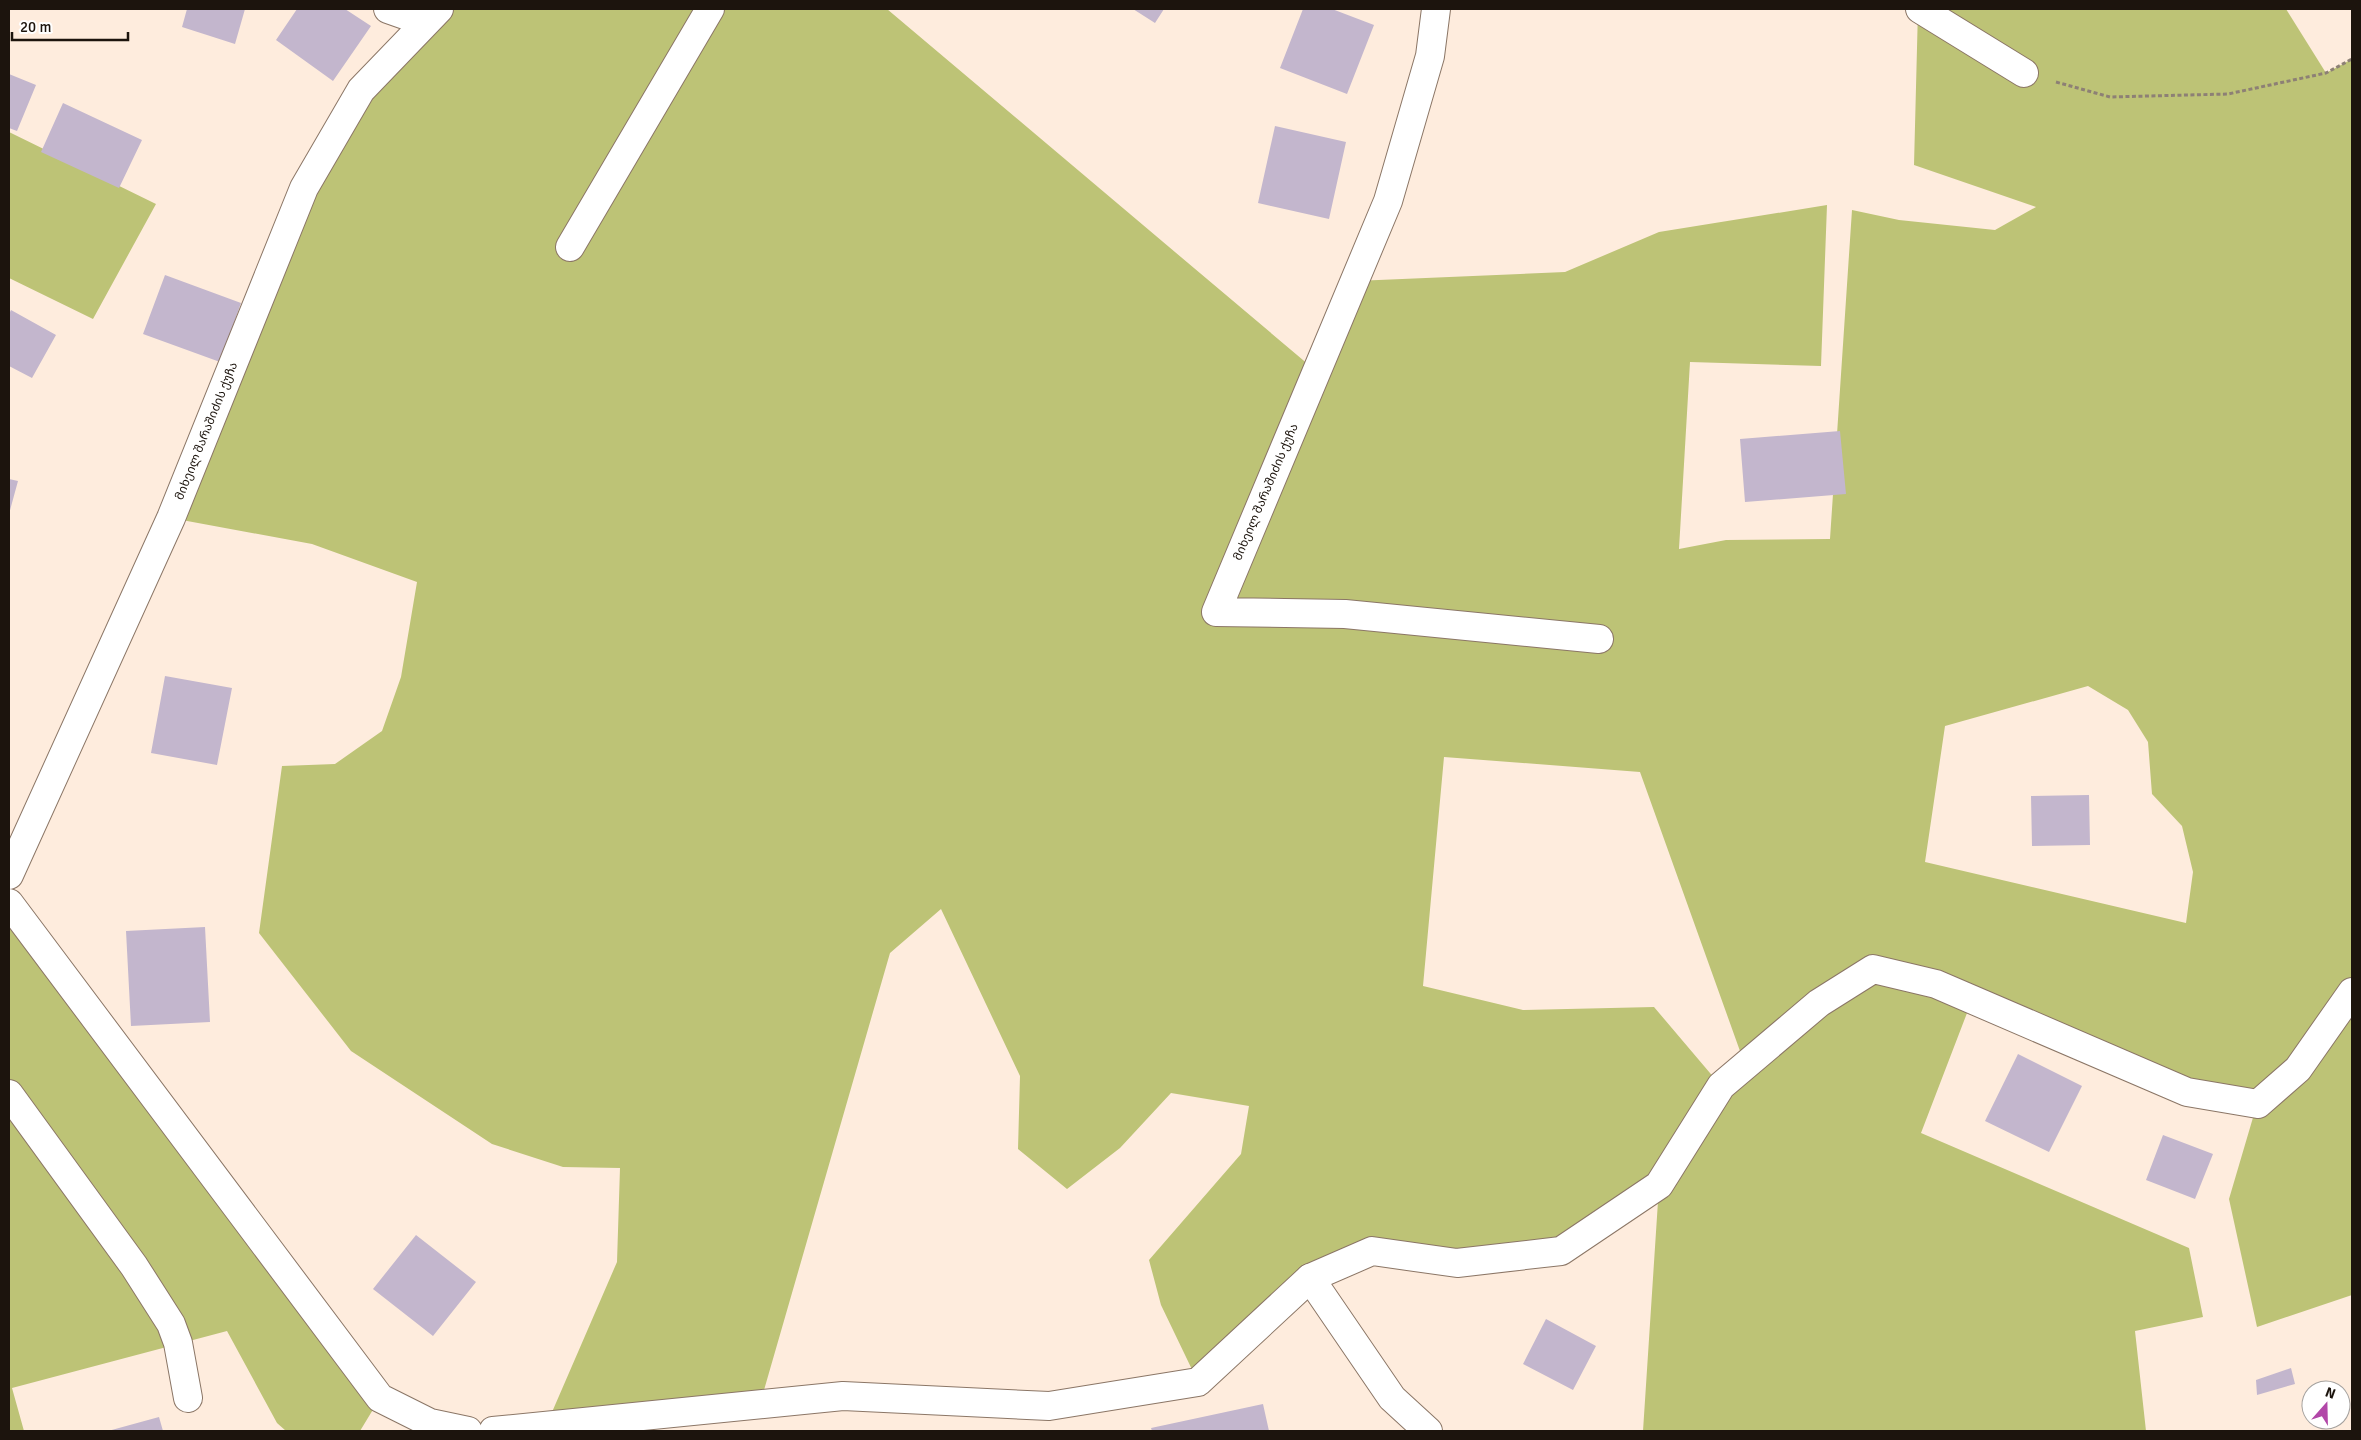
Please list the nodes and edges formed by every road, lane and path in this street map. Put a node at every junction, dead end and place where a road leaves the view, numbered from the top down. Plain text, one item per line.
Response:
1 (388, 9) edge
2 (710, 9) edge
3 (1436, 9) edge
4 (1920, 9) edge
5 (432, 15) edge
6 (2352, 59) edge
7 (2024, 73) joint
8 (570, 247) dead end
9 (1598, 639) dead end
10 (9, 875) edge
11 (9, 904) edge
12 (2352, 992) edge
13 (9, 1094) edge
14 (1310, 1278) junction
15 (188, 1398) dead end
16 (468, 1431) edge
17 (493, 1431) edge
18 (1428, 1431) edge

1 - 5 street
2 - 8 street
3 - 9 street, მიხეილ შარაშიძის ქუჩა
4 - 7 street
5 - 10 street, მიხეილ შარაშიძის ქუჩა
6 - 7 path
11 - 16 street
12 - 14 street
13 - 15 street
14 - 17 street
14 - 18 street

